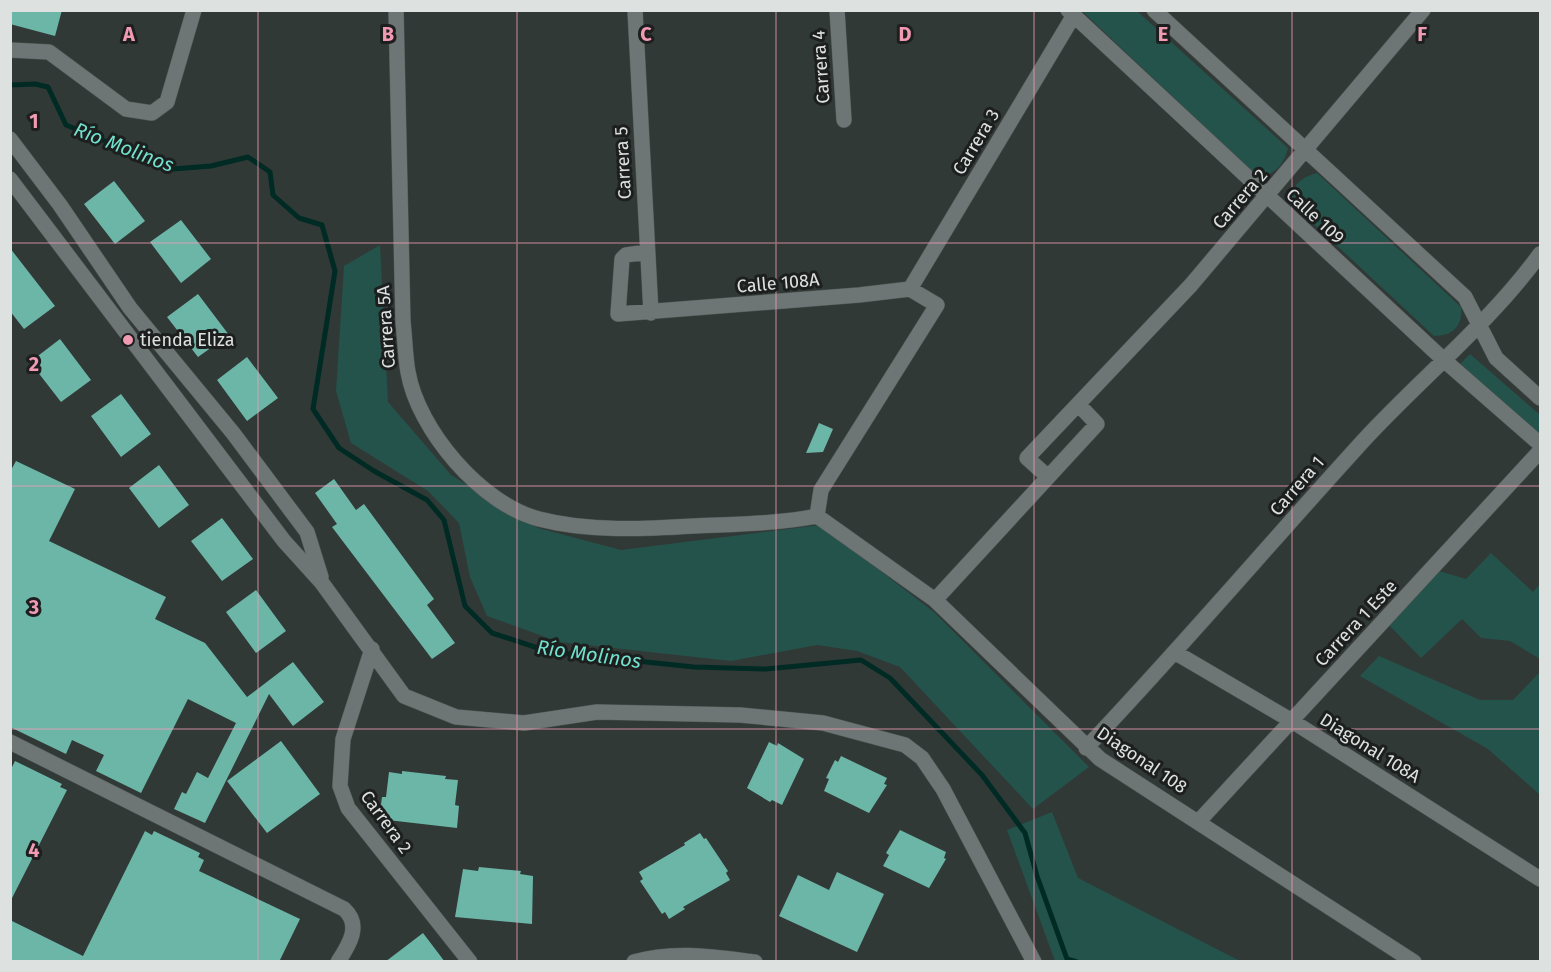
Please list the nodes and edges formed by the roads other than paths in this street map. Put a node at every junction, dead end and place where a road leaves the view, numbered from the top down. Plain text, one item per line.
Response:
1 (194, 10) edge
2 (396, 10) edge
3 (635, 10) edge
4 (837, 10) edge
5 (1154, 10) edge
6 (1423, 10) edge
7 (1071, 13) edge
8 (10, 50) edge
9 (844, 120) dead end
10 (10, 139) edge
11 (1307, 151) junction
12 (10, 179) edge
13 (1267, 198) junction
14 (647, 252) junction
15 (1540, 254) edge
16 (910, 289) junction
17 (651, 313) junction
18 (1480, 326) junction
19 (1444, 361) junction
20 (1540, 398) edge
21 (1078, 404) junction
22 (1540, 444) edge
23 (1540, 451) edge
24 (1047, 476) junction
25 (817, 516) junction
26 (322, 583) junction
27 (935, 600) junction
28 (372, 649) junction
29 (1176, 653) junction
30 (1292, 721) junction
31 (10, 742) edge
32 (1086, 748) junction
33 (1199, 821) junction
34 (1540, 879) edge
35 (338, 962) edge
36 (470, 962) edge
37 (634, 962) edge
38 (755, 962) edge
39 (1034, 962) edge
40 (1414, 962) edge

1 - 8 street
2 - 25 street, Carrera 5A
3 - 14 street, Carrera 5
4 - 9 street, Carrera 4
5 - 11 street
6 - 11 street, Carrera 2
7 - 13 street, Calle 109
7 - 16 street, Carrera 3
10 - 26 street
11 - 13 street, Carrera 2
11 - 18 street
12 - 26 street
13 - 19 street, Calle 109
13 - 21 street, Carrera 2
14 - 17 street, Carrera 5
14 - 17 street, Calle 108A
15 - 18 street, Carrera 1
16 - 17 street, Calle 108A
16 - 25 street
18 - 19 street, Carrera 1
18 - 20 street
19 - 22 street, Calle 109
19 - 29 street, Carrera 1
21 - 24 street
21 - 24 street, Carrera 2
23 - 30 street, Carrera 1 Este
24 - 27 street
25 - 27 street, Diagonal 108
26 - 28 street
27 - 32 street, Diagonal 108
28 - 36 street, Carrera 2
28 - 39 street
29 - 30 street, Diagonal 108A
29 - 32 street, Carrera 1
30 - 33 street, Carrera 1 Este
30 - 34 street, Diagonal 108A
31 - 35 street
32 - 33 street, Diagonal 108
33 - 40 street, Diagonal 108
37 - 38 street

